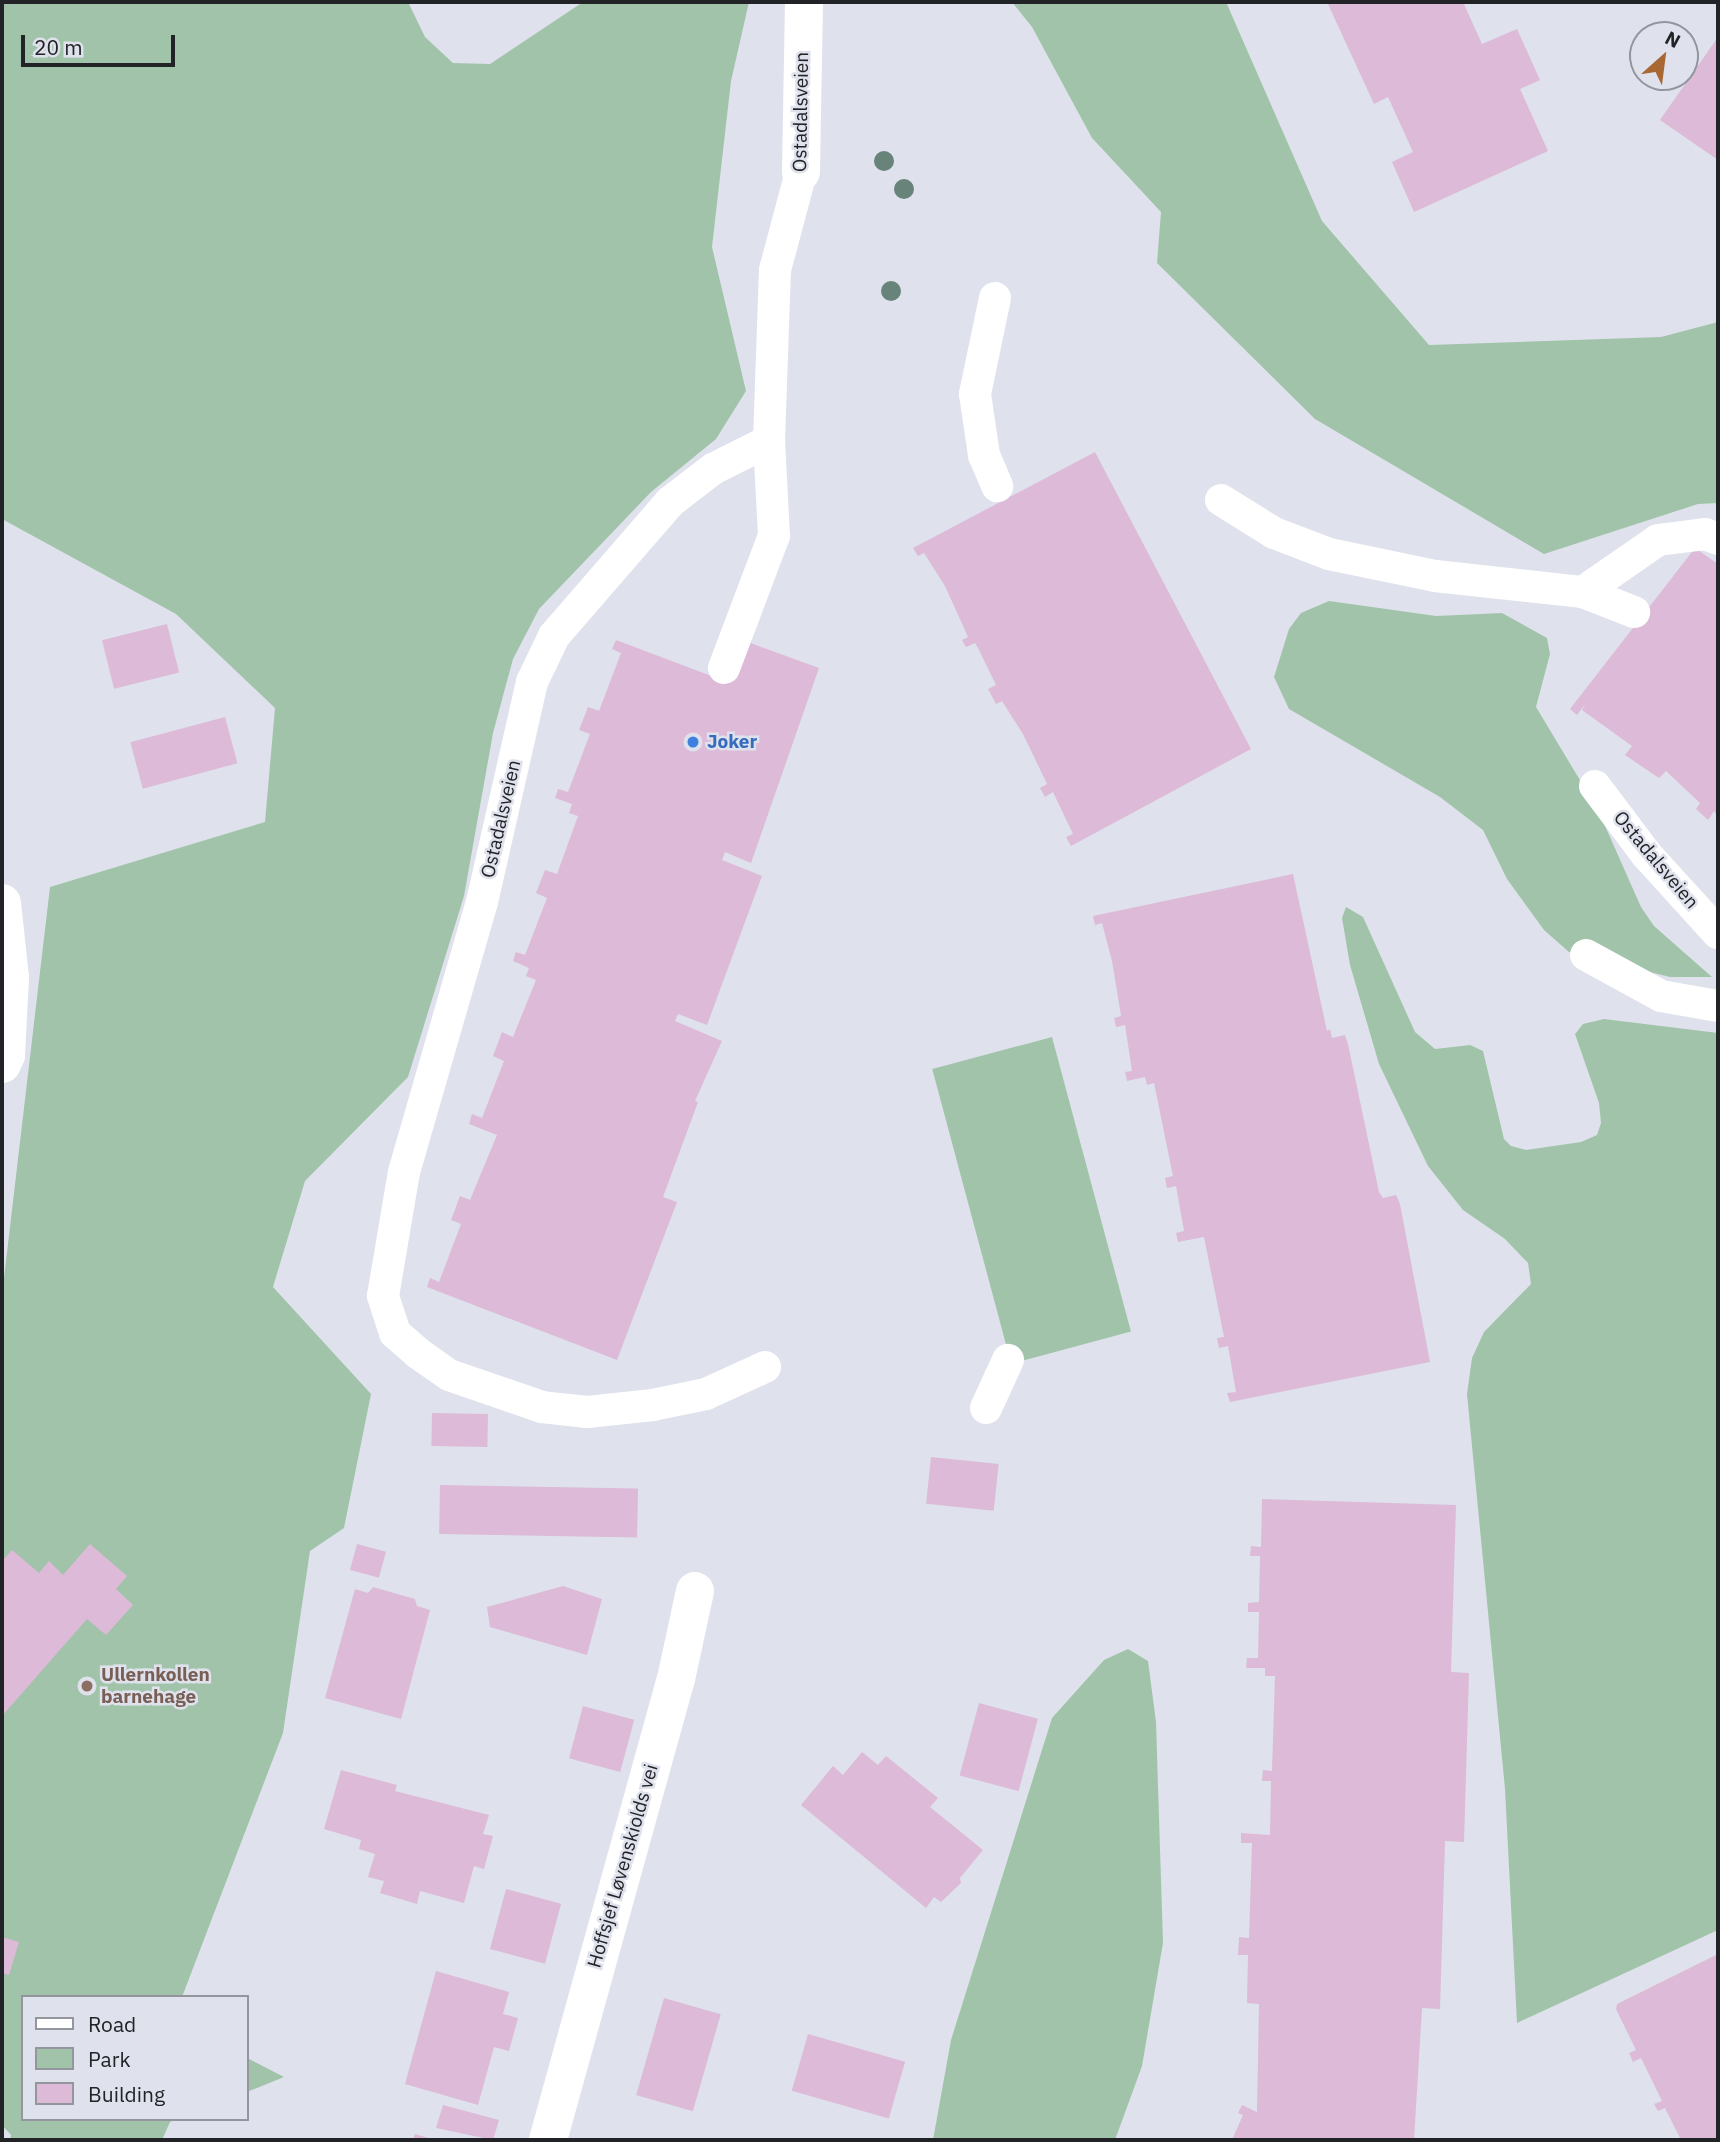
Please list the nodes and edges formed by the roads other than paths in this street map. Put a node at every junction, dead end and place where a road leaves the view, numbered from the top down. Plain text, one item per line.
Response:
1 (804, 2) edge
2 (801, 172) joint
3 (995, 298) dead end
4 (769, 441) junction
5 (997, 486) dead end
6 (1222, 500) dead end
7 (1718, 538) edge
8 (1583, 592) junction
9 (1634, 612) dead end
10 (724, 668) dead end
11 (1595, 786) dead end
12 (2, 903) edge
13 (1718, 933) edge
14 (1586, 955) dead end
15 (1718, 1006) edge
16 (2, 1064) edge
17 (1008, 1360) dead end
18 (765, 1367) dead end
19 (986, 1408) dead end
20 (695, 1591) dead end
21 (548, 2140) edge

1 - 2 street, Ostadalsveien
2 - 4 lane, Ostadalsveien
3 - 5 lane
4 - 10 lane
4 - 18 lane, Ostadalsveien
6 - 8 lane
7 - 8 lane
8 - 9 lane
11 - 13 lane, Ostadalsveien
12 - 16 street
14 - 15 lane
17 - 19 lane
20 - 21 street, Hoffsjef Løvenskiolds vei

